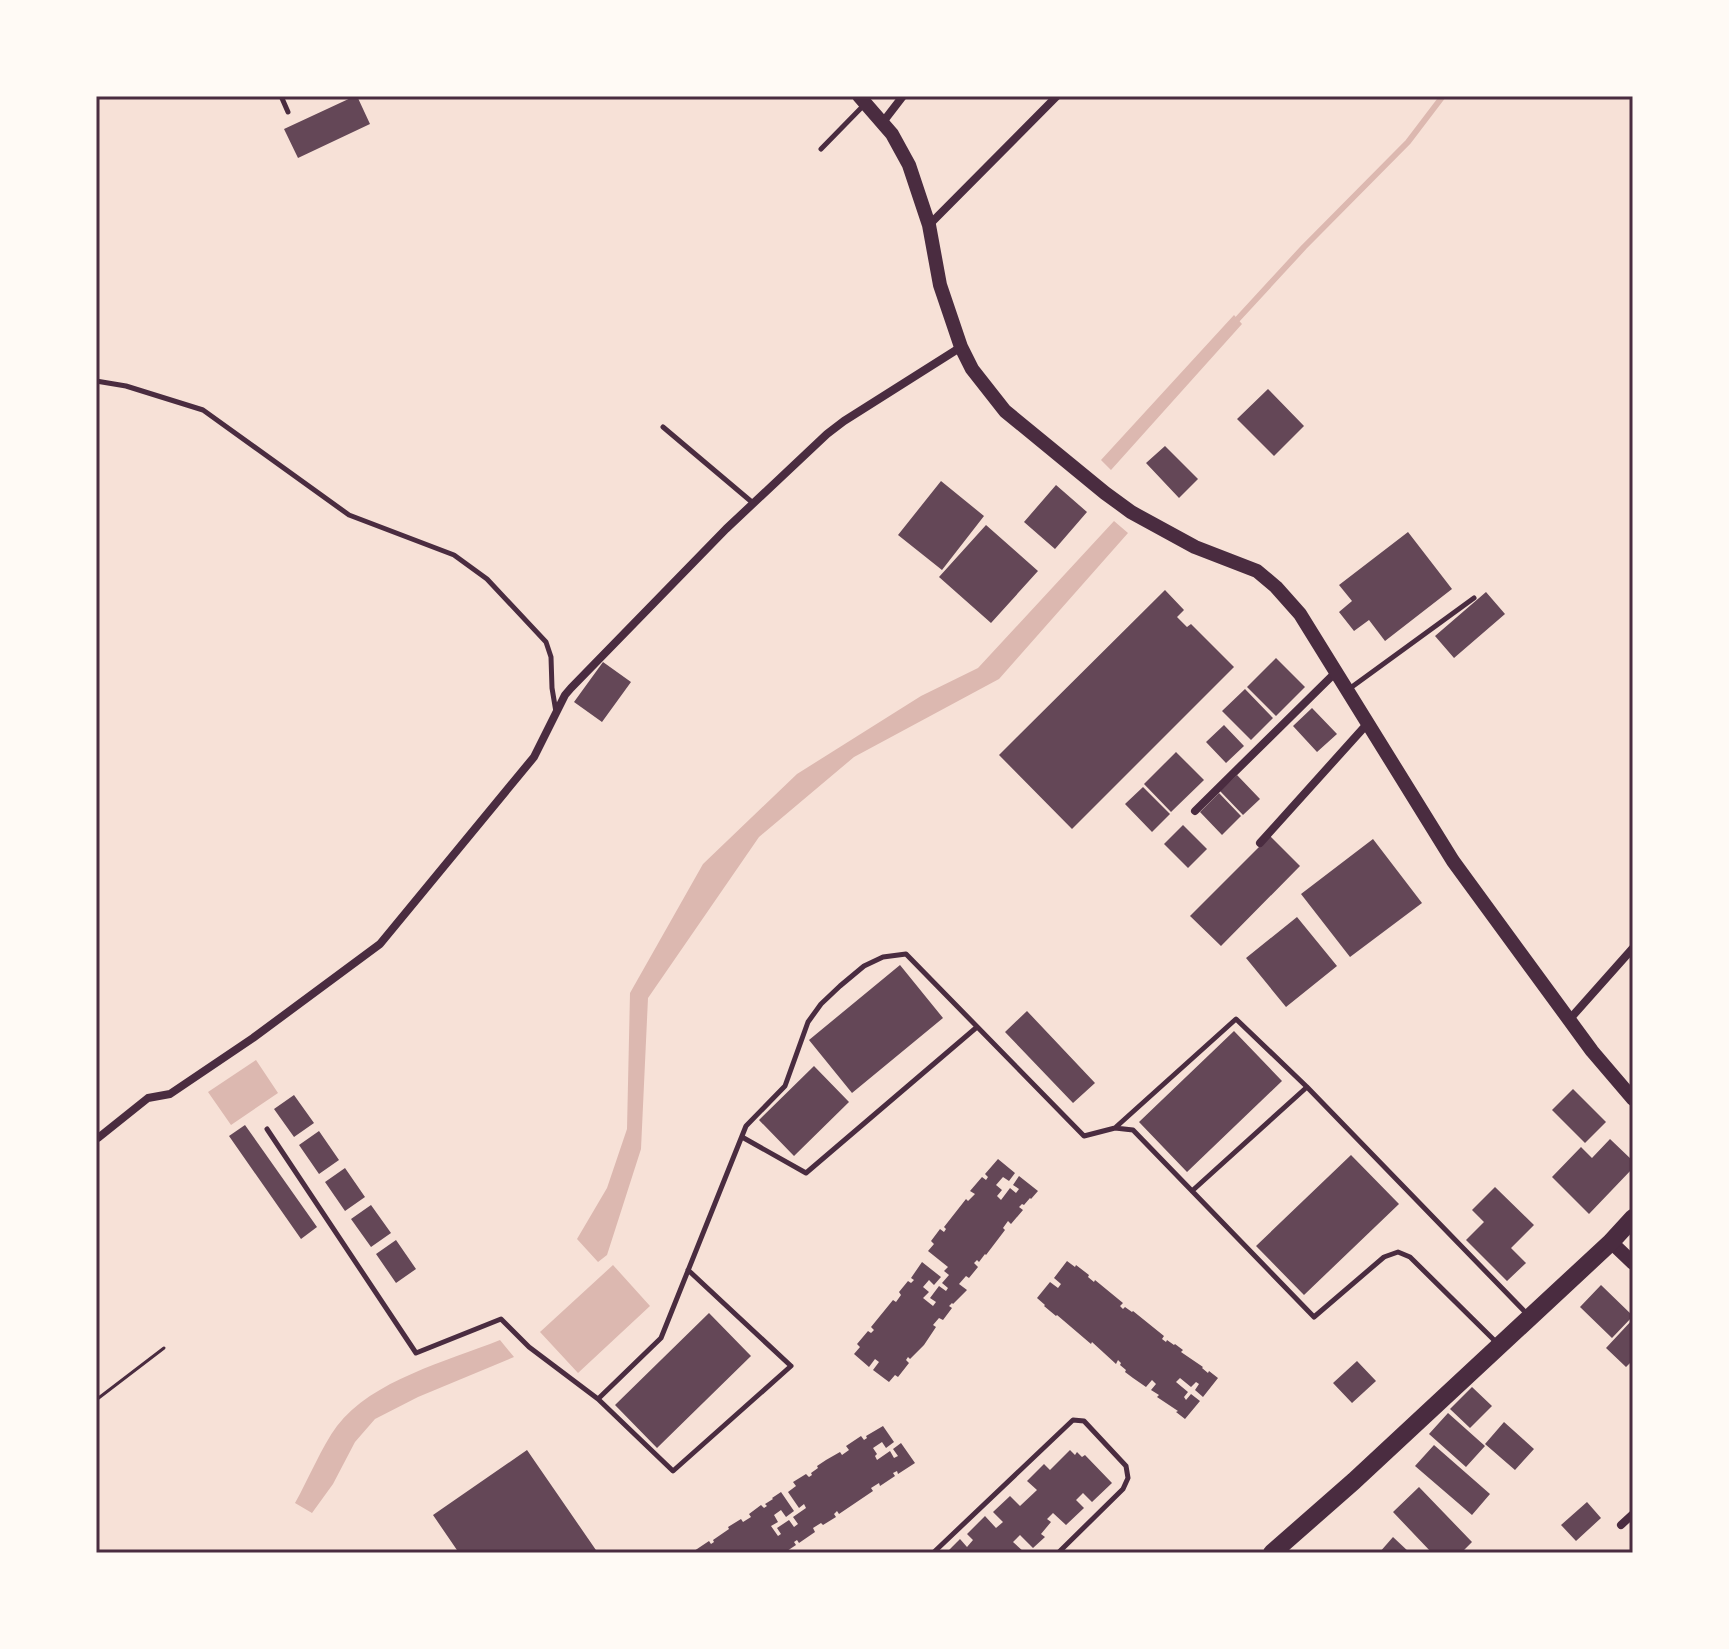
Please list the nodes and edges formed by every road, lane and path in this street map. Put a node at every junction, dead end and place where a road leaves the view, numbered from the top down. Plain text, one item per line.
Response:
1 (281, 96) edge
2 (903, 96) edge
3 (1057, 96) edge
4 (862, 100) edge
5 (288, 112) dead end
6 (883, 122) junction
7 (821, 149) dead end
8 (929, 225) junction
9 (961, 347) junction
10 (96, 381) edge
11 (663, 427) dead end
12 (753, 503) junction
13 (1474, 598) dead end
14 (1336, 672) junction
15 (1347, 690) junction
16 (556, 713) junction
17 (1368, 723) junction
18 (1195, 811) dead end
19 (1260, 843) dead end
20 (1633, 948) edge
21 (1569, 1020) junction
22 (977, 1027) junction
23 (1307, 1087) junction
24 (1633, 1099) edge
25 (1115, 1128) junction
26 (267, 1129) dead end
27 (742, 1137) junction
28 (98, 1138) dead end
29 (1192, 1191) junction
30 (1633, 1218) edge
31 (1611, 1242) junction
32 (1633, 1263) edge
33 (688, 1270) junction
34 (1530, 1317) junction
35 (1500, 1345) junction
36 (164, 1348) dead end
37 (598, 1399) junction
38 (96, 1400) edge
39 (1633, 1514) edge
40 (1621, 1525) dead end
41 (933, 1553) edge
42 (1058, 1553) edge
43 (1272, 1553) edge

1 - 5 lane
2 - 6 street
3 - 8 street
4 - 6 street
4 - 7 lane
6 - 8 street
8 - 9 street
9 - 12 street
9 - 14 street
10 - 16 lane
11 - 12 lane
12 - 16 street
13 - 15 lane
14 - 15 street
14 - 18 street
15 - 17 street
16 - 28 street
17 - 19 street
17 - 21 street
20 - 21 street
21 - 24 street
22 - 25 lane
22 - 27 lane
22 - 27 lane
23 - 25 lane
23 - 29 lane
23 - 34 lane
25 - 29 lane
26 - 37 lane
27 - 33 lane
29 - 35 lane
30 - 31 main road
31 - 32 street
31 - 34 main road
33 - 37 lane
33 - 37 lane
34 - 35 main road
35 - 43 main road
36 - 38 path
39 - 40 street
41 - 42 lane

